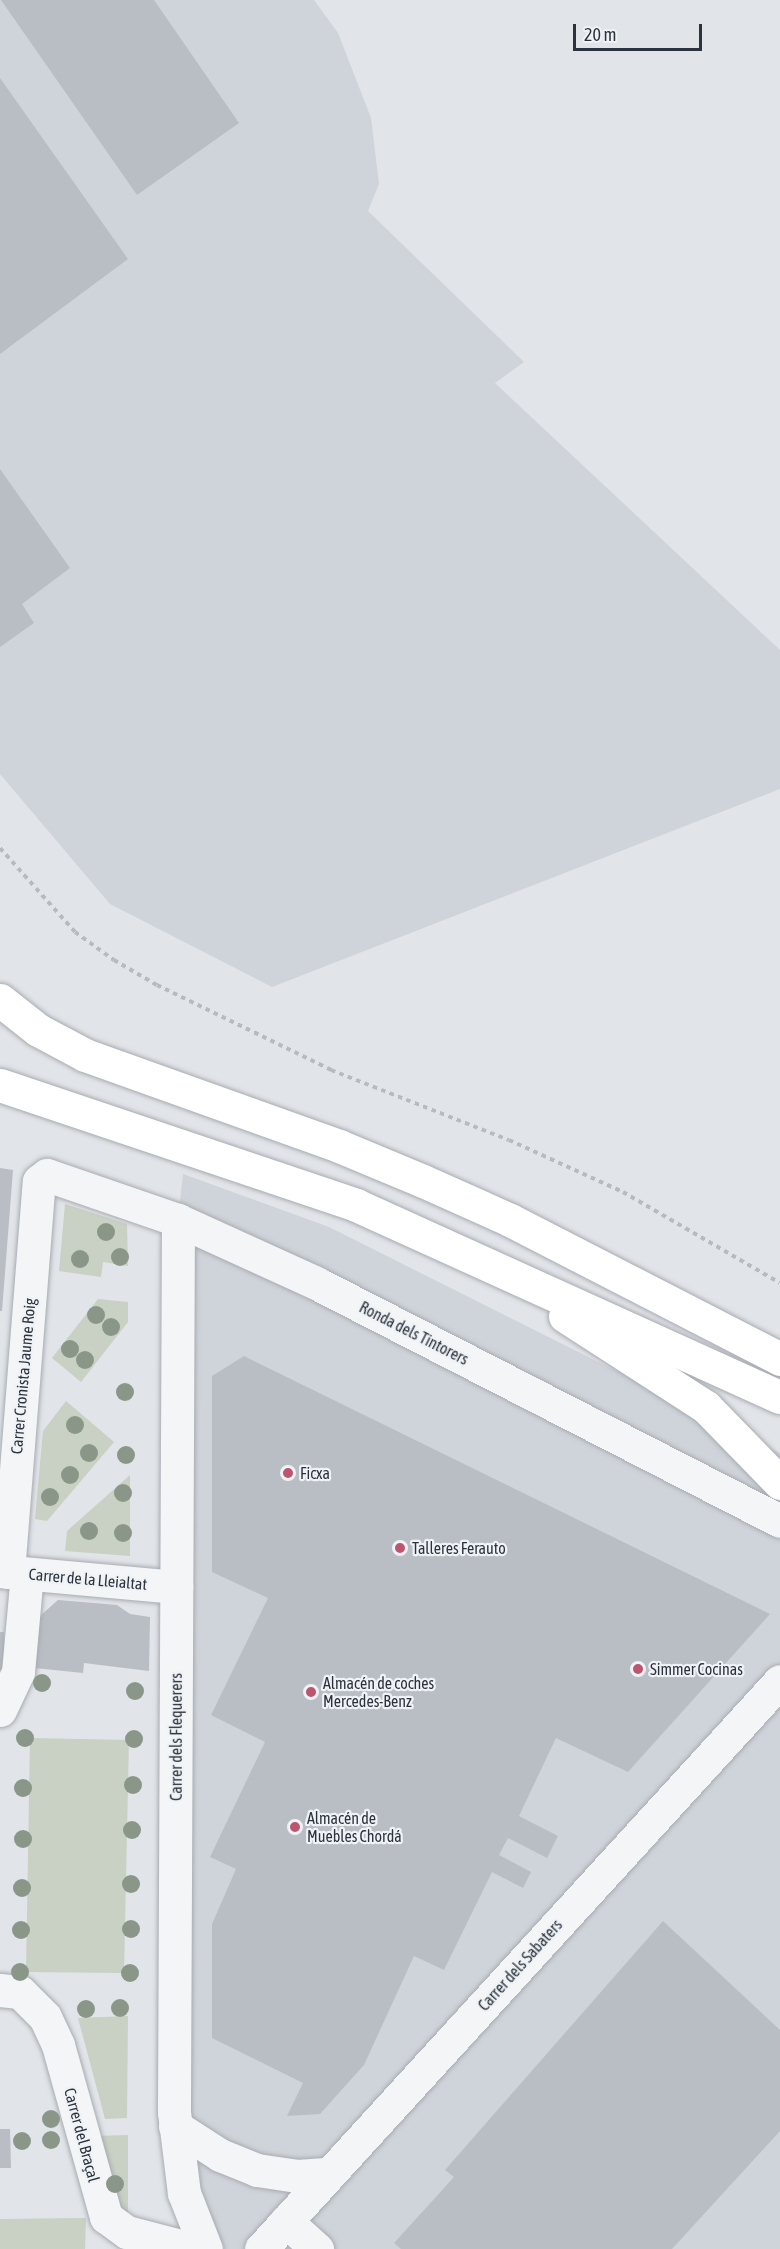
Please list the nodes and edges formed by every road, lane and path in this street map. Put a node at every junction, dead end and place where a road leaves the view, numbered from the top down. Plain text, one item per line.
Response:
1 (0, 848) edge
2 (0, 1000) edge
3 (0, 1085) edge
4 (39, 1181) joint
5 (178, 1220) junction
6 (466, 1251) junction
7 (780, 1283) edge
8 (780, 1359) edge
9 (780, 1397) edge
10 (780, 1483) edge
11 (780, 1521) edge
12 (12, 1573) edge
13 (176, 1587) junction
14 (780, 1681) edge
15 (0, 1710) edge
16 (0, 1990) edge
17 (176, 2126) junction
18 (329, 2174) junction
19 (286, 2221) junction
20 (192, 2249) edge
21 (206, 2249) edge
22 (261, 2249) edge
23 (317, 2249) edge

1 - 7 path
2 - 8 main road
3 - 6 main road
4 - 5 street, Ronda dels Tintorers
4 - 12 street, Carrer Cronista Jaume Roig
5 - 11 street, Ronda dels Tintorers
5 - 13 street, Carrer dels Flequerers
6 - 9 main road
6 - 10 main road
12 - 13 street, Carrer de la Lleialtat
12 - 15 street
13 - 17 street, Carrer dels Flequerers
14 - 18 street, Carrer dels Sabaters
16 - 20 street, Carrer del Braçal
17 - 18 street
17 - 21 street, Carrer dels Flequerers
18 - 19 street, Carrer dels Sabaters
19 - 22 street, Carrer dels Sabaters
19 - 23 street

